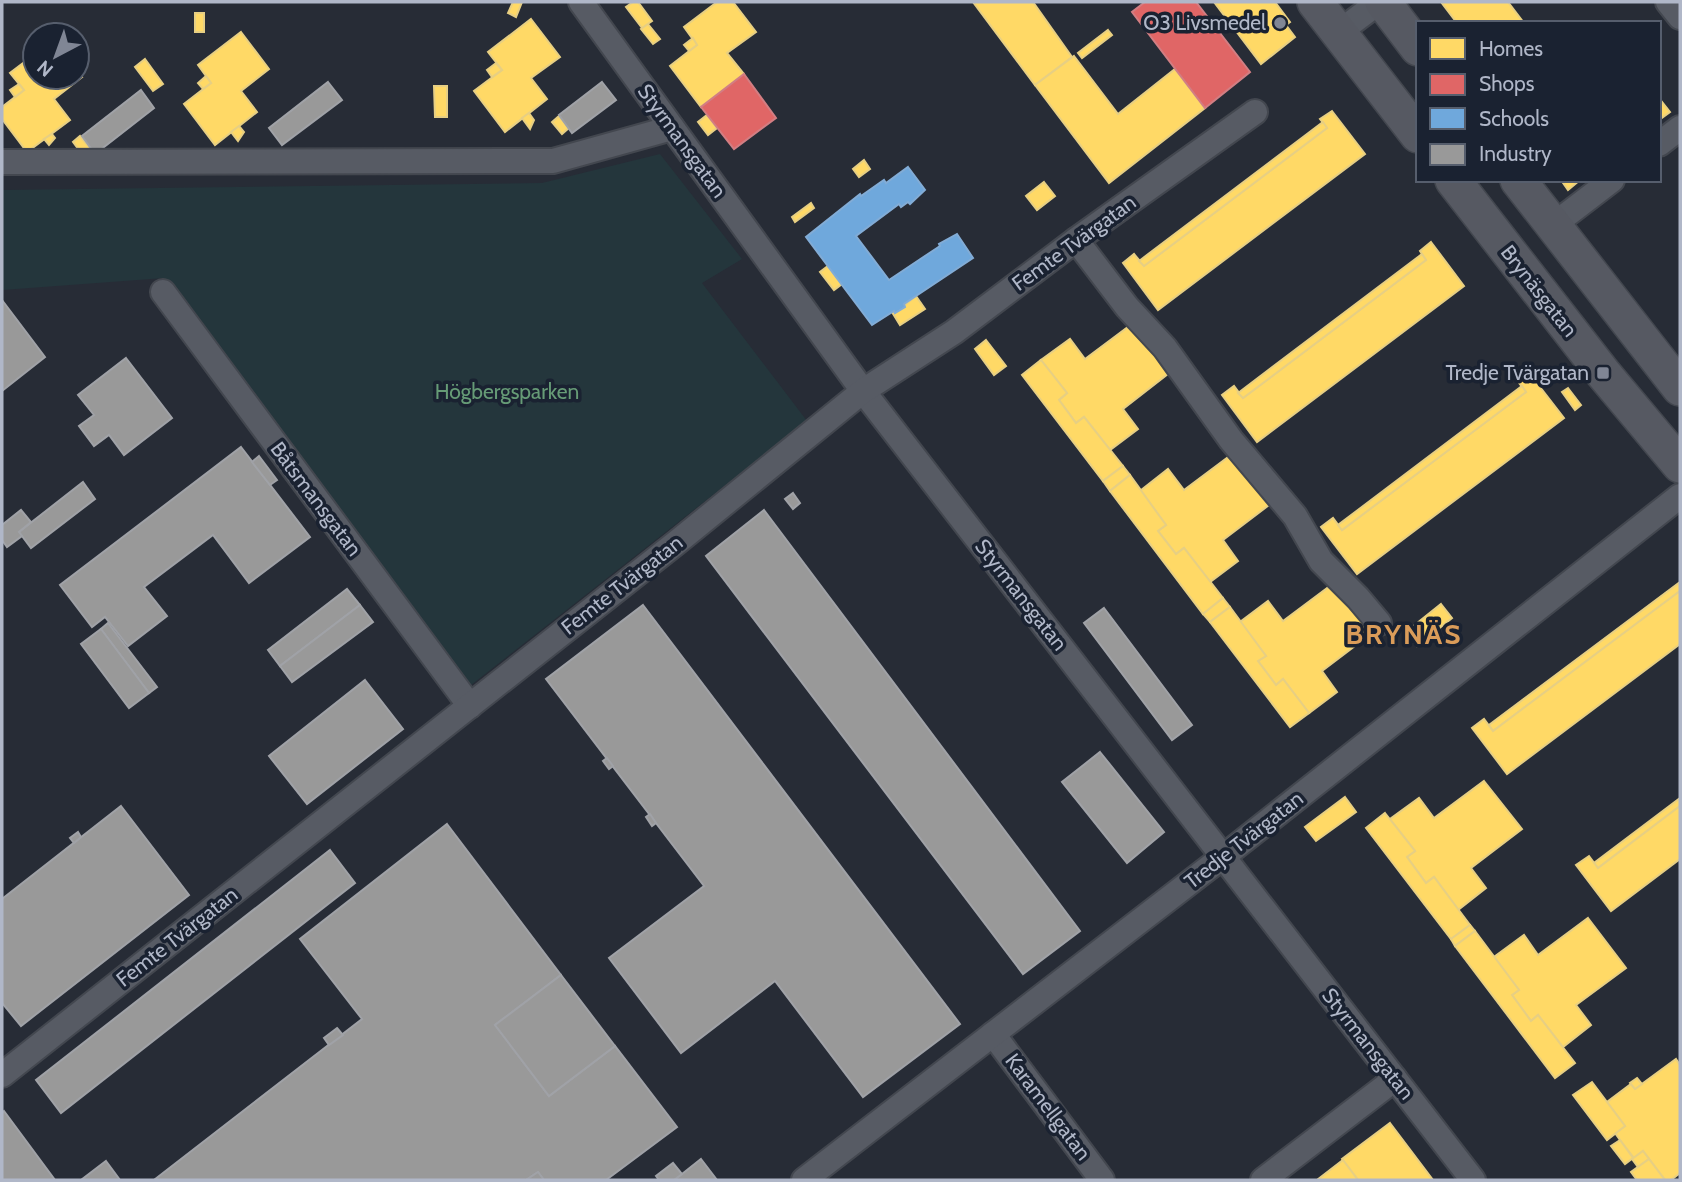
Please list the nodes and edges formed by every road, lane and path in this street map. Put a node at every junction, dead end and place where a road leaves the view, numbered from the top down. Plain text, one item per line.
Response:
1 (581, 2) edge
2 (1315, 2) edge
3 (1381, 2) edge
4 (1668, 2) edge
5 (1680, 17) edge
6 (1338, 33) junction
7 (1416, 45) edge
8 (1255, 113) dead end
9 (672, 128) junction
10 (1680, 128) edge
11 (1416, 132) edge
12 (1661, 142) edge
13 (2, 162) edge
14 (1455, 182) edge
15 (1519, 182) edge
16 (1609, 182) edge
17 (1552, 226) junction
18 (1076, 240) junction
19 (163, 292) dead end
20 (1680, 388) edge
21 (863, 391) junction
22 (1680, 465) edge
23 (1680, 496) edge
24 (1379, 623) dead end
25 (470, 706) junction
26 (1224, 856) junction
27 (993, 1034) junction
28 (2, 1076) edge
29 (1395, 1079) junction
30 (804, 1180) edge
31 (1102, 1180) edge
32 (1263, 1180) edge
33 (1473, 1180) edge

1 - 9 street, Styrmansgatan
2 - 6 street
3 - 6 street
3 - 7 street
4 - 5 street
6 - 11 street
8 - 18 street, Femte Tvärgatan
9 - 13 street
9 - 21 street, Styrmansgatan
10 - 12 street
14 - 22 street, Brynäsgatan
15 - 17 street
16 - 17 street
17 - 20 street
18 - 21 street, Femte Tvärgatan
18 - 24 street
19 - 25 street, Båtsmansgatan
21 - 25 street, Femte Tvärgatan
21 - 26 street, Styrmansgatan
23 - 26 street, Tredje Tvärgatan
25 - 28 street, Femte Tvärgatan
26 - 27 street, Tredje Tvärgatan
26 - 29 street, Styrmansgatan
27 - 30 street, Tredje Tvärgatan
27 - 31 street, Karamellgatan
29 - 32 street
29 - 33 street, Styrmansgatan

